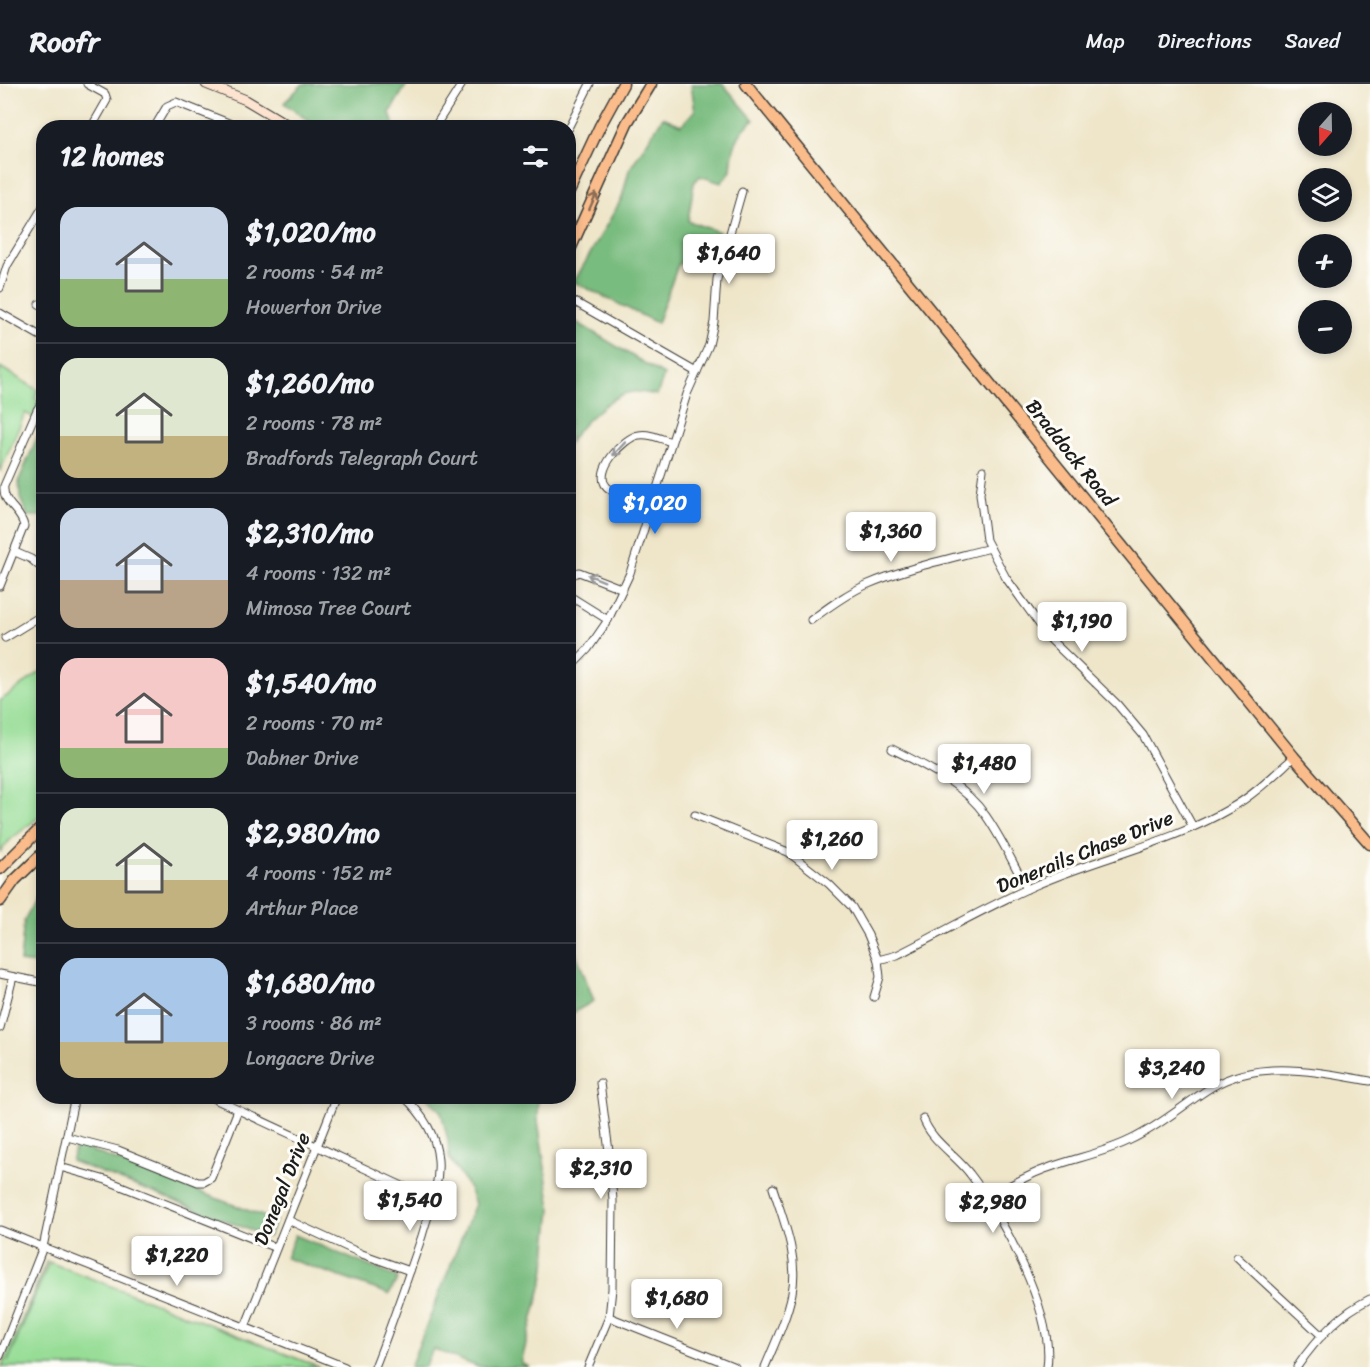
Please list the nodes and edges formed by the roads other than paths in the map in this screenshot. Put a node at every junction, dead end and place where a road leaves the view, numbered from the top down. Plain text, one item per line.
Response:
1 (87, 84) edge
2 (206, 84) edge
3 (462, 84) edge
4 (590, 84) edge
5 (623, 84) edge
6 (651, 84) edge
7 (746, 84) edge
8 (96, 120) edge
9 (159, 120) edge
10 (221, 120) edge
11 (280, 120) edge
12 (439, 120) edge
13 (572, 120) edge
14 (576, 177) edge
15 (742, 191) dead end
16 (36, 217) edge
17 (576, 236) edge
18 (3, 265) edge
19 (0, 288) edge
20 (576, 303) edge
21 (0, 313) edge
22 (36, 333) edge
23 (697, 372) junction
24 (36, 412) edge
25 (671, 442) junction
26 (983, 470) dead end
27 (651, 504) junction
28 (990, 548) junction
29 (15, 552) junction
30 (36, 563) edge
31 (576, 573) edge
32 (0, 586) edge
33 (624, 590) junction
34 (576, 600) edge
35 (36, 619) edge
36 (608, 620) junction
37 (811, 620) dead end
38 (4, 638) dead end
39 (576, 662) edge
40 (892, 749) dead end
41 (1294, 757) junction
42 (695, 815) dead end
43 (1193, 827) junction
44 (36, 833) edge
45 (1370, 844) edge
46 (36, 860) edge
47 (0, 869) edge
48 (1027, 889) junction
49 (0, 901) edge
50 (878, 960) junction
51 (0, 974) edge
52 (13, 977) junction
53 (36, 981) edge
54 (874, 997) dead end
55 (0, 1029) edge
56 (1370, 1081) edge
57 (600, 1083) dead end
58 (73, 1104) edge
59 (225, 1104) edge
60 (334, 1104) edge
61 (410, 1104) edge
62 (238, 1110) junction
63 (923, 1118) dead end
64 (67, 1137) junction
65 (317, 1147) junction
66 (60, 1167) junction
67 (773, 1188) dead end
68 (434, 1198) junction
69 (987, 1198) junction
70 (288, 1220) junction
71 (0, 1230) edge
72 (43, 1247) junction
73 (276, 1248) junction
74 (1237, 1257) dead end
75 (410, 1271) junction
76 (1370, 1299) edge
77 (609, 1317) junction
78 (245, 1328) junction
79 (1322, 1336) junction
80 (0, 1356) edge
81 (345, 1367) edge
82 (375, 1367) edge
83 (588, 1367) edge
84 (735, 1367) edge
85 (765, 1367) edge
86 (1047, 1367) edge
87 (1297, 1367) edge

1 - 8 street
2 - 11 street
3 - 12 street
4 - 13 street
5 - 14 main road
17 -> 6 main road
7 - 41 main road, Braddock Road
9 - 10 street
15 - 23 street
16 - 18 street
18 - 19 street
20 - 23 street
21 - 22 street
23 - 25 street
24 - 29 street
25 - 27 street
25 -> 27 street
26 - 28 street
27 - 33 street
28 - 37 street
28 - 43 street
29 - 30 street
29 - 32 street
33 -> 31 street
33 - 36 street
34 - 36 street
35 - 38 street
36 - 39 street
40 - 48 street
41 - 43 street, Donerails Chase Drive
41 - 45 main road, Braddock Road
42 - 50 street
43 - 48 street, Donerails Chase Drive
44 - 47 main road
46 - 49 main road
48 - 50 street, Donerails Chase Drive
50 - 54 street
51 - 52 street
52 - 53 street
52 - 55 street
56 - 69 street
57 - 77 street
58 - 64 street
59 - 62 street
60 - 65 street, Donegal Drive
61 - 68 street
62 - 64 street
62 - 65 street
63 - 69 street
64 - 66 street
65 - 68 street
65 - 70 street, Donegal Drive
66 - 72 street
66 - 73 street
67 - 85 street
68 - 75 street
69 - 86 street
70 - 73 street, Donegal Drive
70 - 75 street
71 - 72 street
72 - 78 street
72 - 80 street
73 - 78 street, Donegal Drive
74 - 79 street
75 - 82 street
76 - 79 street
77 - 83 street
77 - 84 street
78 - 81 street
79 - 87 street

